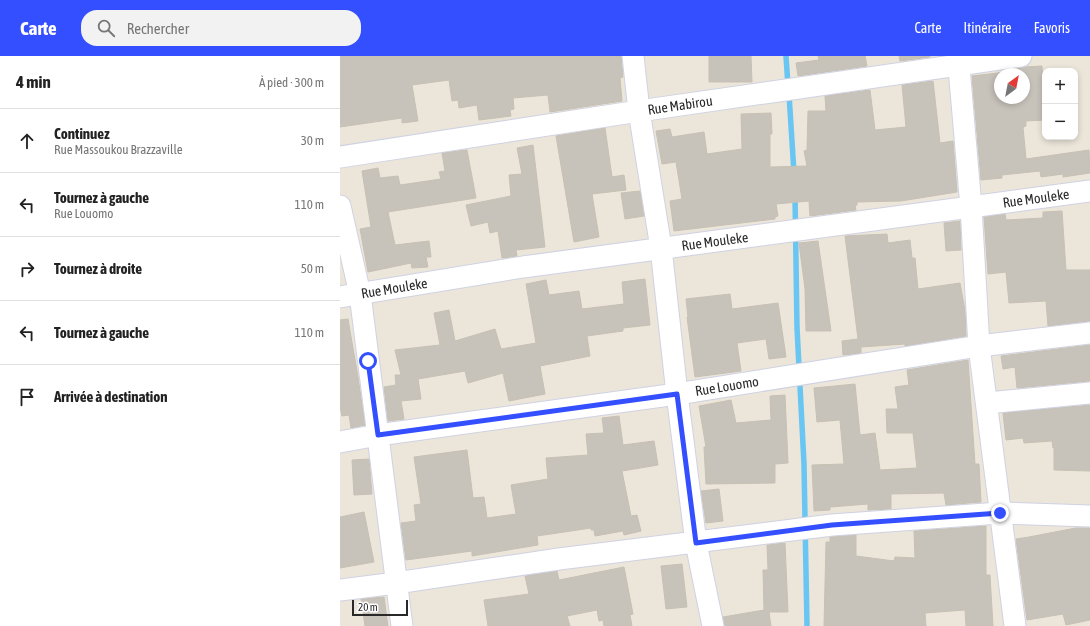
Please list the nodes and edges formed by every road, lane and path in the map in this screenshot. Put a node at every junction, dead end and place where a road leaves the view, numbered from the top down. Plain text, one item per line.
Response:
1 (633, 56) edge
2 (1021, 56) edge
3 (959, 61) edge
4 (639, 111) junction
5 (340, 157) edge
6 (1090, 191) edge
7 (340, 206) edge
8 (971, 206) junction
9 (661, 248) junction
10 (350, 295) edge
11 (1090, 333) edge
12 (979, 346) junction
13 (1090, 393) edge
14 (677, 394) junction
15 (987, 403) junction
16 (378, 435) junction
17 (340, 442) edge
18 (1000, 513) junction
19 (1090, 516) edge
20 (696, 543) junction
21 (396, 583) junction
22 (340, 590) edge
23 (402, 626) edge
24 (713, 626) edge
25 (1015, 626) edge

1 - 4 street
2 - 3 street, Rue Mabirou
3 - 4 street, Rue Mabirou
3 - 8 street
4 - 5 street, Rue Mabirou
4 - 9 street
6 - 8 street, Rue Mouleke
7 - 10 street
8 - 9 street, Rue Mouleke
8 - 12 street
9 - 10 street, Rue Mouleke
9 - 14 street
10 - 16 street
11 - 12 street, Rue Louomo
12 - 14 street, Rue Louomo
12 - 15 street
13 - 15 street
14 - 16 street, Rue Louomo
14 - 20 street
15 - 18 street
16 - 17 street, Rue Louomo
16 - 21 street
18 - 19 street
18 - 20 street
18 - 25 street
20 - 21 street
20 - 24 street
21 - 22 street
21 - 23 street

